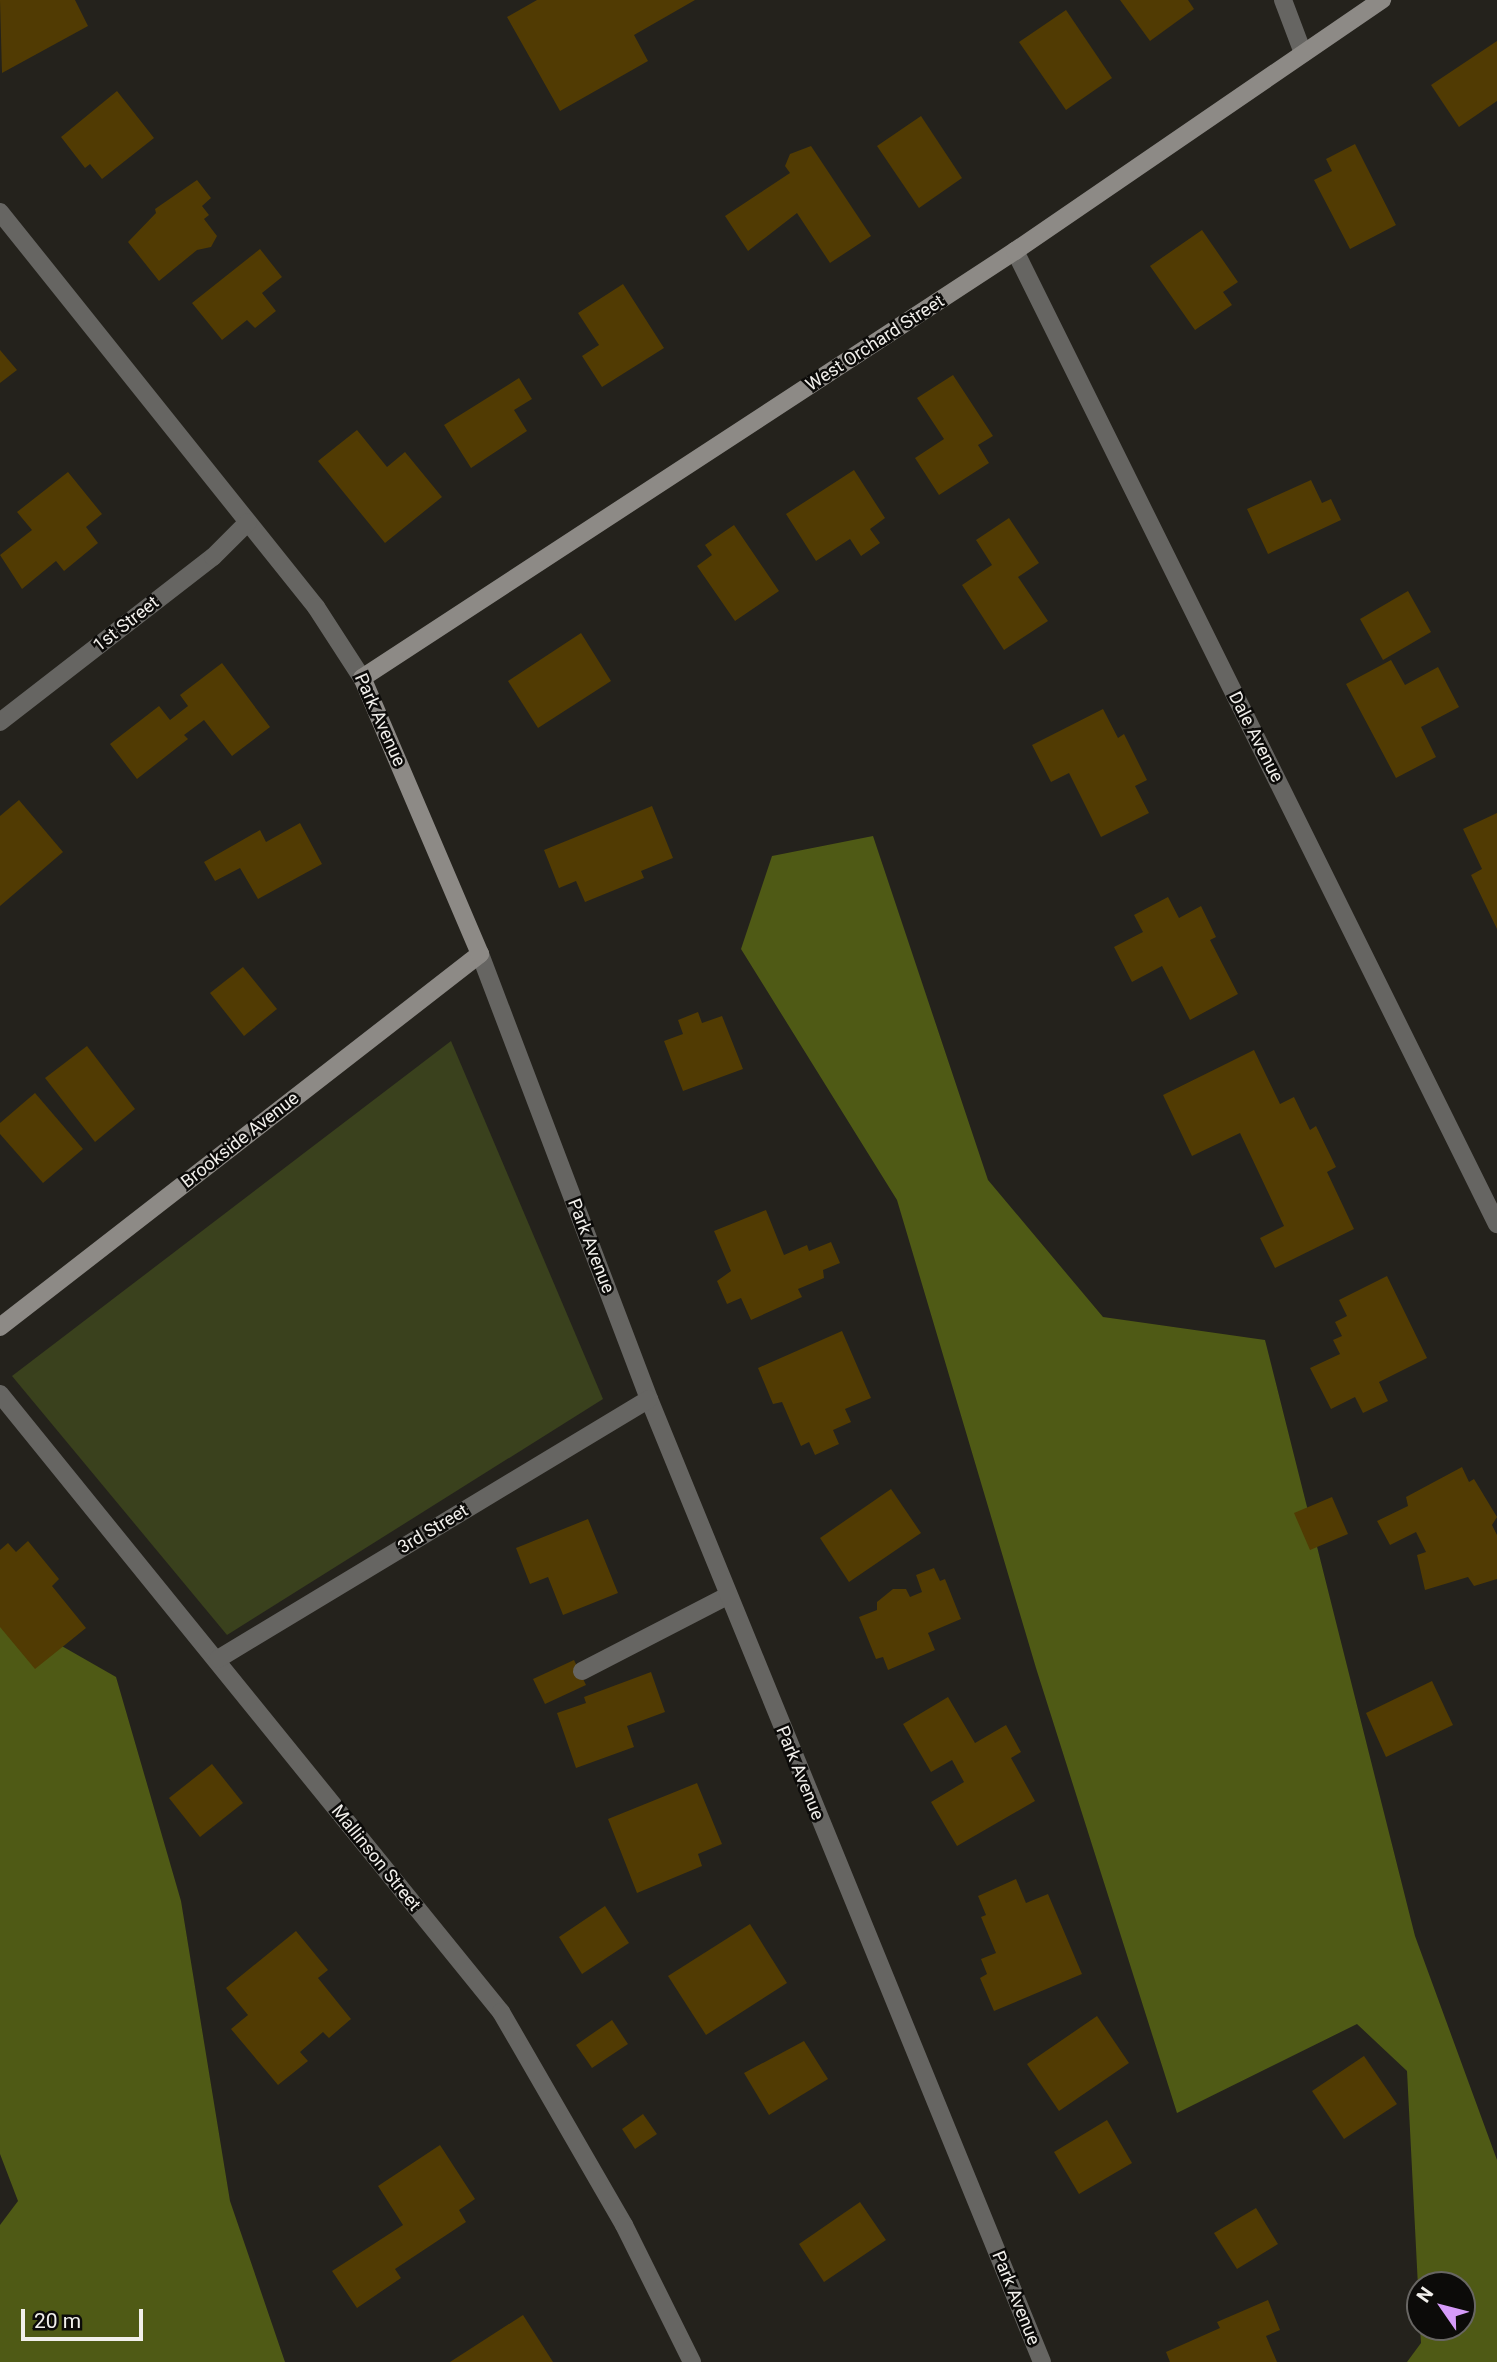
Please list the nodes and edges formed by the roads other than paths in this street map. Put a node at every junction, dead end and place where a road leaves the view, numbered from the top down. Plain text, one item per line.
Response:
1 (1283, 0) edge
2 (1382, 0) edge
3 (1303, 53) junction
4 (0, 212) edge
5 (1015, 251) junction
6 (248, 522) junction
7 (362, 678) junction
8 (0, 722) edge
9 (480, 954) junction
10 (1497, 1224) edge
11 (0, 1327) edge
12 (0, 1394) edge
13 (649, 1399) junction
14 (729, 1595) junction
15 (218, 1658) junction
16 (582, 1671) dead end
17 (692, 2362) edge
18 (1042, 2362) edge

1 - 3 street
2 - 3 main road, West Orchard Street
3 - 5 main road, West Orchard Street
4 - 6 street, Park Avenue
5 - 7 main road, West Orchard Street
5 - 10 street, Dale Avenue
6 - 7 street, Park Avenue
6 - 8 street, 1st Street
7 - 9 main road, Park Avenue
9 - 11 main road, Brookside Avenue
9 - 13 street, Park Avenue
12 - 15 street, Mallinson Street
13 - 14 street, Park Avenue
13 - 15 street, 3rd Street
14 - 16 street
14 - 18 street, Park Avenue
15 - 17 street, Mallinson Street

